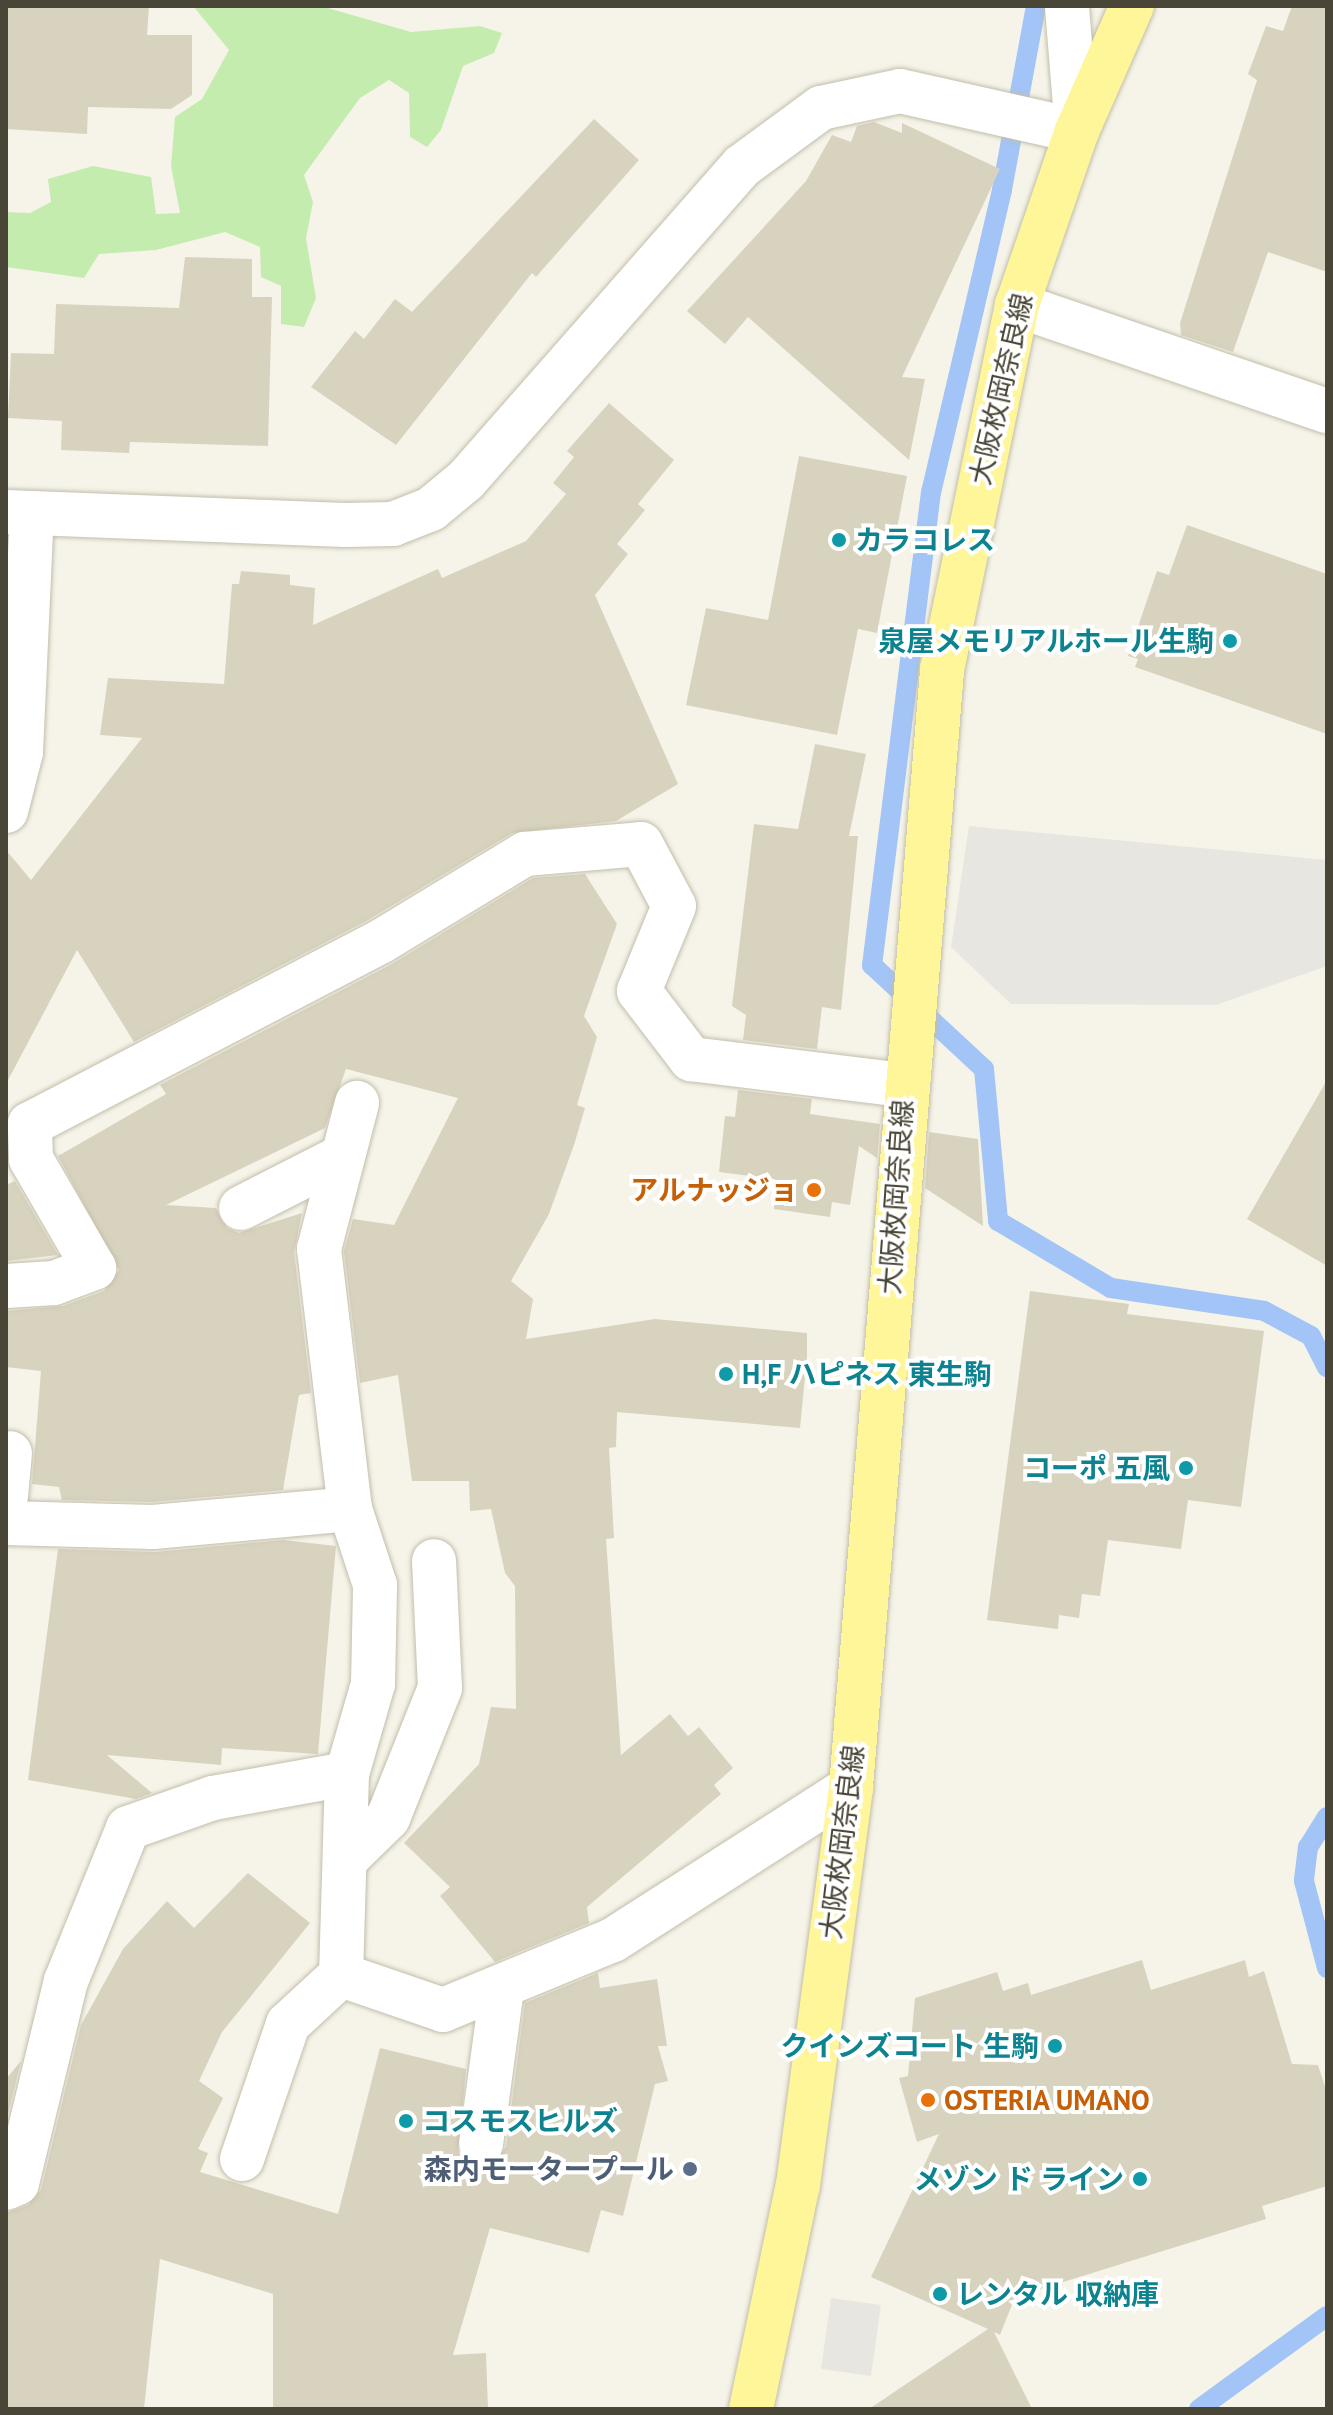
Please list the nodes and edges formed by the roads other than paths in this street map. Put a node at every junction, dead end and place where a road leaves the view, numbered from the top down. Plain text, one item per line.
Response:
1 (1067, 6) edge
2 (1132, 6) edge
3 (1077, 131) junction
4 (1017, 305) junction
5 (1327, 411) edge
6 (19, 513) edge
7 (6, 811) edge
8 (904, 1085) junction
9 (357, 1103) dead end
10 (339, 1158) junction
11 (241, 1208) dead end
12 (6, 1286) edge
13 (10, 1453) dead end
14 (6, 1496) edge
15 (350, 1509) junction
16 (6, 1523) edge
17 (434, 1561) dead end
18 (347, 1774) junction
19 (851, 1787) junction
20 (345, 1860) junction
21 (341, 1975) junction
22 (502, 1989) junction
23 (481, 2144) dead end
24 (242, 2159) dead end
25 (6, 2188) edge
26 (751, 2409) edge

1 - 3 street
2 - 3 main road, 大阪枚岡奈良線
3 - 4 main road, 大阪枚岡奈良線
3 - 6 street
4 - 5 street
4 - 8 main road, 大阪枚岡奈良線
6 - 7 street
8 - 12 street
8 - 19 main road, 大阪枚岡奈良線
9 - 10 street
10 - 11 street
10 - 15 street
13 - 14 street
15 - 16 street
15 - 18 street
17 - 20 street
18 - 20 street
18 - 25 street
19 - 22 street
19 - 26 main road, 大阪枚岡奈良線
20 - 21 street
21 - 22 street
21 - 24 street
22 - 23 street

